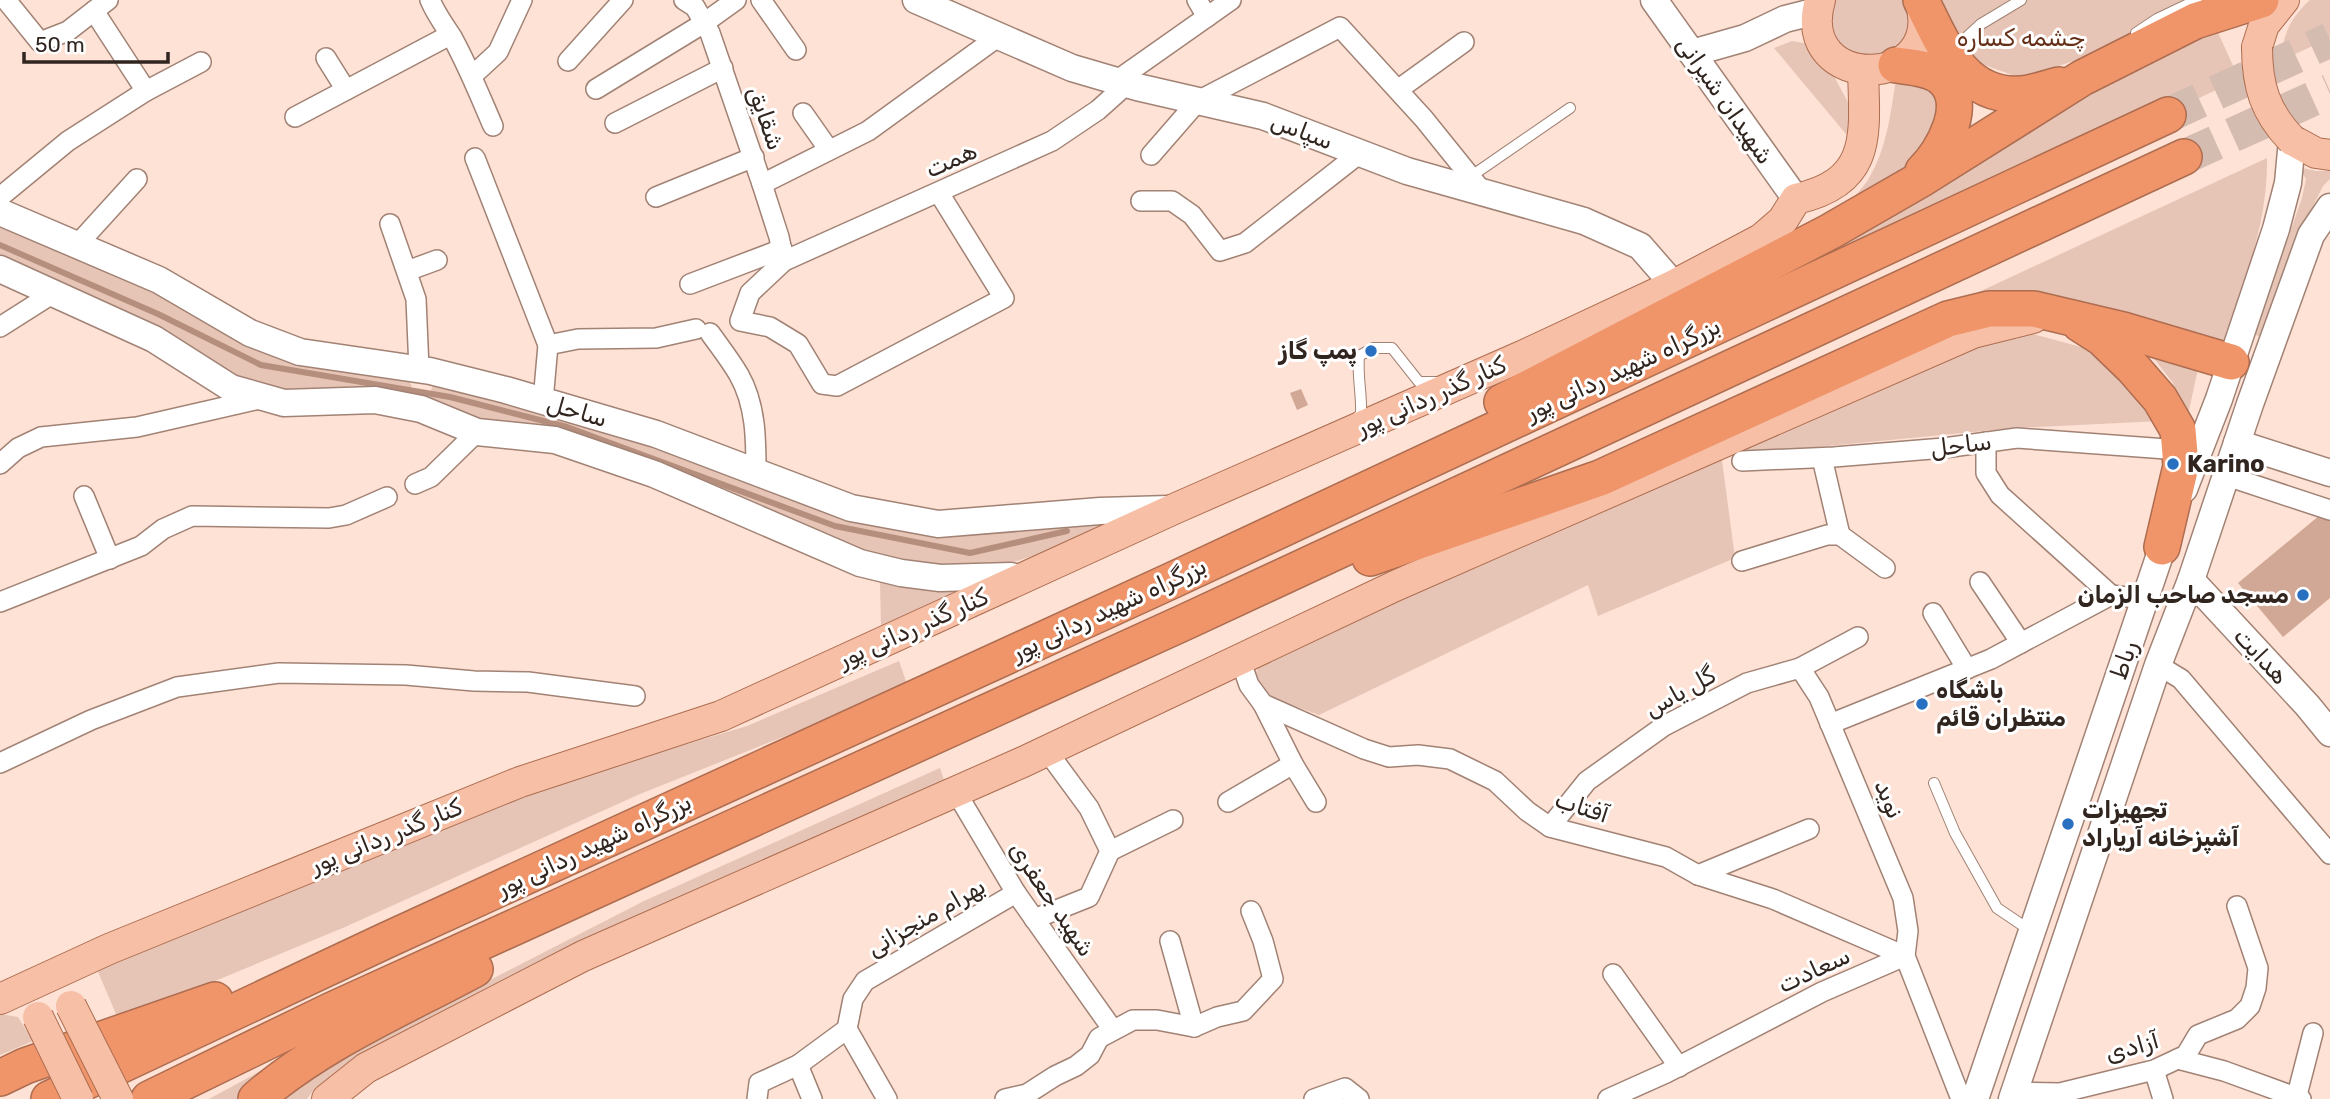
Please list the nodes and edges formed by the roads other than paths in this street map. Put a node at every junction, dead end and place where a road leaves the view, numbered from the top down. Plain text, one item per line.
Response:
1 (6, 0) edge
2 (430, 0) edge
3 (522, 0) edge
4 (623, 0) edge
5 (684, 0) edge
6 (736, 0) edge
7 (761, 0) edge
8 (1231, 0) edge
9 (1654, 0) edge
10 (1920, 0) edge
11 (2021, 0) edge
12 (2197, 0) edge
13 (2261, 0) edge
14 (2284, 0) edge
15 (932, 3) edge
16 (1818, 5) edge
17 (101, 6) edge
18 (1202, 8) edge
19 (704, 23) junction
20 (450, 35) junction
21 (999, 36) junction
22 (2128, 38) dead end
23 (1464, 42) dead end
24 (796, 51) dead end
25 (1692, 53) junction
26 (326, 58) dead end
27 (568, 61) dead end
28 (201, 62) dead end
29 (1896, 65) junction
30 (1959, 66) junction
31 (2096, 67) junction
32 (723, 68) junction
33 (1863, 71) junction
34 (472, 76) junction
35 (1121, 82) junction
36 (596, 89) dead end
37 (1399, 89) junction
38 (346, 90) junction
39 (146, 91) junction
40 (1198, 101) junction
41 (1570, 108) dead end
42 (803, 113) dead end
43 (2168, 115) tunnel mouth
44 (295, 117) dead end
45 (615, 122) dead end
46 (493, 126) dead end
47 (2292, 141) junction
48 (829, 150) junction
49 (1360, 153) junction
50 (1151, 155) dead end
51 (2330, 155) edge
52 (754, 157) junction
53 (2184, 157) tunnel mouth
54 (475, 158) dead end
55 (137, 179) dead end
56 (762, 184) junction
57 (1476, 184) junction
58 (1906, 188) junction
59 (939, 193) junction
60 (0, 197) edge
61 (656, 197) dead end
62 (1796, 200) junction
63 (1141, 201) dead end
64 (2330, 207) edge
65 (0, 212) edge
66 (390, 224) dead end
67 (77, 245) junction
68 (783, 255) junction
69 (437, 260) dead end
70 (0, 269) edge
71 (407, 271) junction
72 (690, 284) dead end
73 (1674, 285) junction
74 (52, 294) junction
75 (2062, 316) junction
76 (0, 327) edge
77 (548, 345) junction
78 (2246, 367) junction
79 (424, 370) junction
80 (1478, 375) junction
81 (265, 398) junction
82 (543, 401) junction
83 (421, 409) junction
84 (477, 432) junction
85 (1334, 440) junction
86 (1986, 442) junction
87 (2237, 443) junction
88 (2180, 450) junction
89 (1822, 457) junction
90 (1742, 461) dead end
91 (0, 464) edge
92 (2330, 472) edge
93 (756, 473) junction
94 (2227, 476) junction
95 (415, 484) dead end
96 (84, 496) dead end
97 (387, 497) dead end
98 (1174, 509) junction
99 (2330, 510) edge
100 (1840, 535) junction
101 (2162, 547) junction
102 (110, 559) junction
103 (1742, 561) dead end
104 (1885, 568) dead end
105 (1022, 579) junction
106 (1173, 580) junction
107 (2190, 580) junction
108 (1980, 582) dead end
109 (2111, 595) junction
110 (2144, 599) junction
111 (0, 602) edge
112 (1933, 613) dead end
113 (1185, 622) junction
114 (1858, 637) dead end
115 (2021, 643) junction
116 (1240, 659) junction
117 (2158, 666) junction
118 (1800, 668) junction
119 (1967, 669) junction
120 (635, 696) dead end
121 (1263, 704) junction
122 (1830, 723) junction
123 (2330, 733) edge
124 (1046, 751) junction
125 (0, 763) edge
126 (1293, 764) junction
127 (1934, 783) dead end
128 (956, 792) junction
129 (1227, 802) dead end
130 (1316, 802) dead end
131 (1173, 820) dead end
132 (1550, 827) junction
133 (1809, 829) dead end
134 (725, 832) junction
135 (1110, 851) junction
136 (2330, 854) edge
137 (1698, 875) junction
138 (1016, 893) junction
139 (2237, 906) dead end
140 (1251, 911) dead end
141 (1034, 919) junction
142 (2032, 931) junction
143 (387, 940) junction
144 (1170, 941) dead end
145 (1905, 956) junction
146 (54, 974) junction
147 (1613, 974) dead end
148 (12, 993) edge
149 (1194, 1027) junction
150 (847, 1029) junction
151 (1113, 1030) junction
152 (2313, 1033) dead end
153 (2178, 1059) junction
154 (798, 1065) junction
155 (1679, 1067) junction
156 (2154, 1070) junction
157 (0, 1077) edge
158 (1029, 1096) edge
159 (2013, 1096) edge
160 (1358, 1097) edge
161 (2298, 1098) edge
162 (49, 1099) edge
163 (78, 1099) edge
164 (118, 1099) edge
165 (149, 1099) edge
166 (256, 1099) edge
167 (327, 1099) edge
168 (757, 1099) edge
169 (812, 1099) edge
170 (887, 1099) edge
171 (1005, 1099) edge
172 (1314, 1099) edge
173 (1608, 1099) edge
174 (1961, 1099) edge
175 (1975, 1099) edge
176 (2163, 1099) edge

1 - 17 street
2 - 20 street
3 - 34 street
4 - 27 street
5 - 19 street, شقایق
6 - 19 street
7 - 24 street
8 - 18 street, همت
9 - 25 street, شهیدان شیرانی
10 - 29 main road
10 - 30 highway
11 - 30 lane
12 - 22 lane
13 - 31 highway
14 - 47 main road, bridge
15 - 21 street, سپاس
16 - 25 street
16 - 33 main road
17 - 39 street
18 - 35 street, همت
19 - 32 street, شقایق
19 - 36 street
20 - 34 street
20 - 38 street
21 - 35 street, سپاس
21 - 48 street
23 - 37 street
25 - 62 street, شهیدان شیرانی
26 - 38 street
28 - 39 street
29 - 33 main road
29 - 58 highway
30 - 31 highway
31 - 58 highway
32 - 45 street
32 - 52 street, شقایق
33 - 62 main road
34 - 46 street
35 - 40 street, سپاس
35 - 59 street, همت
37 - 40 street
37 - 57 street
38 - 44 street
39 - 60 street
40 - 49 street, سپاس
40 - 50 street
41 - 57 lane
42 - 48 street
43 - 106 highway, بزرگراه شهید ردانی پور
47 - 51 main road
47 - 78 street, رباط
48 - 56 street
49 - 57 street, سپاس
49 - 63 street
52 - 56 street, شقایق
52 - 61 street
53 - 113 highway, بزرگراه شهید ردانی پور
54 - 77 street
55 - 67 street
56 - 68 street, شقایق
57 - 73 street, سپاس
58 - 106 highway
59 - 68 street, همت
59 - 68 street
62 - 73 main road, کنار گذر ردانی پور
64 - 78 street, رباط
65 - 67 street, ساحل
66 - 71 street
67 - 79 street, ساحل
68 - 72 street, همت
69 - 71 street
70 - 74 street, ساحل
71 - 79 street
73 - 80 main road, کنار گذر ردانی پور
74 - 76 street
74 - 81 street, ساحل
75 - 78 highway
75 - 88 highway
75 - 113 highway
75 - 116 main road
77 - 82 street
77 - 93 street
78 - 87 street, رباط
78 - 101 street, رباط
79 - 82 street, ساحل
79 - 83 street
80 - 85 main road, کنار گذر ردانی پور
80 - 85 lane
81 - 83 street, ساحل
81 - 91 street
82 - 93 street, ساحل
83 - 84 street, ساحل
84 - 95 street
84 - 105 street, ساحل
85 - 98 main road, کنار گذر ردانی پور
86 - 88 street, ساحل
86 - 89 street, ساحل
86 - 109 street
87 - 92 street
87 - 94 street, رباط
88 - 101 highway
89 - 90 street, ساحل
89 - 100 street
93 - 98 street, ساحل
94 - 99 street
94 - 107 street, رباط
96 - 102 street
97 - 102 street
98 - 105 main road, کنار گذر ردانی پور
100 - 103 street
100 - 104 street
101 - 110 street, رباط
102 - 111 street
105 - 146 main road, کنار گذر ردانی پور
106 - 143 highway, بزرگراه شهید ردانی پور
107 - 117 street, رباط
107 - 123 street, هدایت
108 - 115 street
109 - 110 street
109 - 115 street
110 - 142 street, رباط
112 - 119 street
113 - 134 highway, بزرگراه شهید ردانی پور
114 - 118 street, گل یاس
115 - 119 street
116 - 121 street
116 - 124 main road
117 - 136 street
117 - 159 street, رباط
118 - 122 street, نوید
118 - 132 street, گل یاس
119 - 122 street
120 - 125 street
121 - 126 street
121 - 132 street, آفتاب
122 - 145 street, نوید
124 - 128 main road
124 - 135 street
126 - 129 street
126 - 130 street
127 - 142 lane
128 - 138 street, شهید جعفری
128 - 167 main road
131 - 135 street
132 - 137 street, آفتاب
133 - 137 street
134 - 165 highway, بزرگراه شهید ردانی پور
134 - 166 highway
135 - 141 street
137 - 145 street, آفتاب
138 - 141 street, شهید جعفری
138 - 150 street, بهرام منجزانی
139 - 153 street
140 - 149 street
141 - 151 street, شهید جعفری
142 - 175 street, رباط
143 - 157 highway
143 - 162 highway, بزرگراه شهید ردانی پور
144 - 149 street
145 - 155 street, سعادت
145 - 174 street
146 - 148 main road, کنار گذر ردانی پور
146 - 164 main road, bridge
147 - 155 street
148 - 163 main road, bridge
149 - 151 street
150 - 154 street
150 - 170 street
151 - 158 street
152 - 161 street
153 - 156 street, آزادی
153 - 161 street, آزادی
154 - 168 street
154 - 169 street
155 - 173 street, سعادت
156 - 159 street, آزادی
156 - 176 street
158 - 171 street
160 - 172 street

